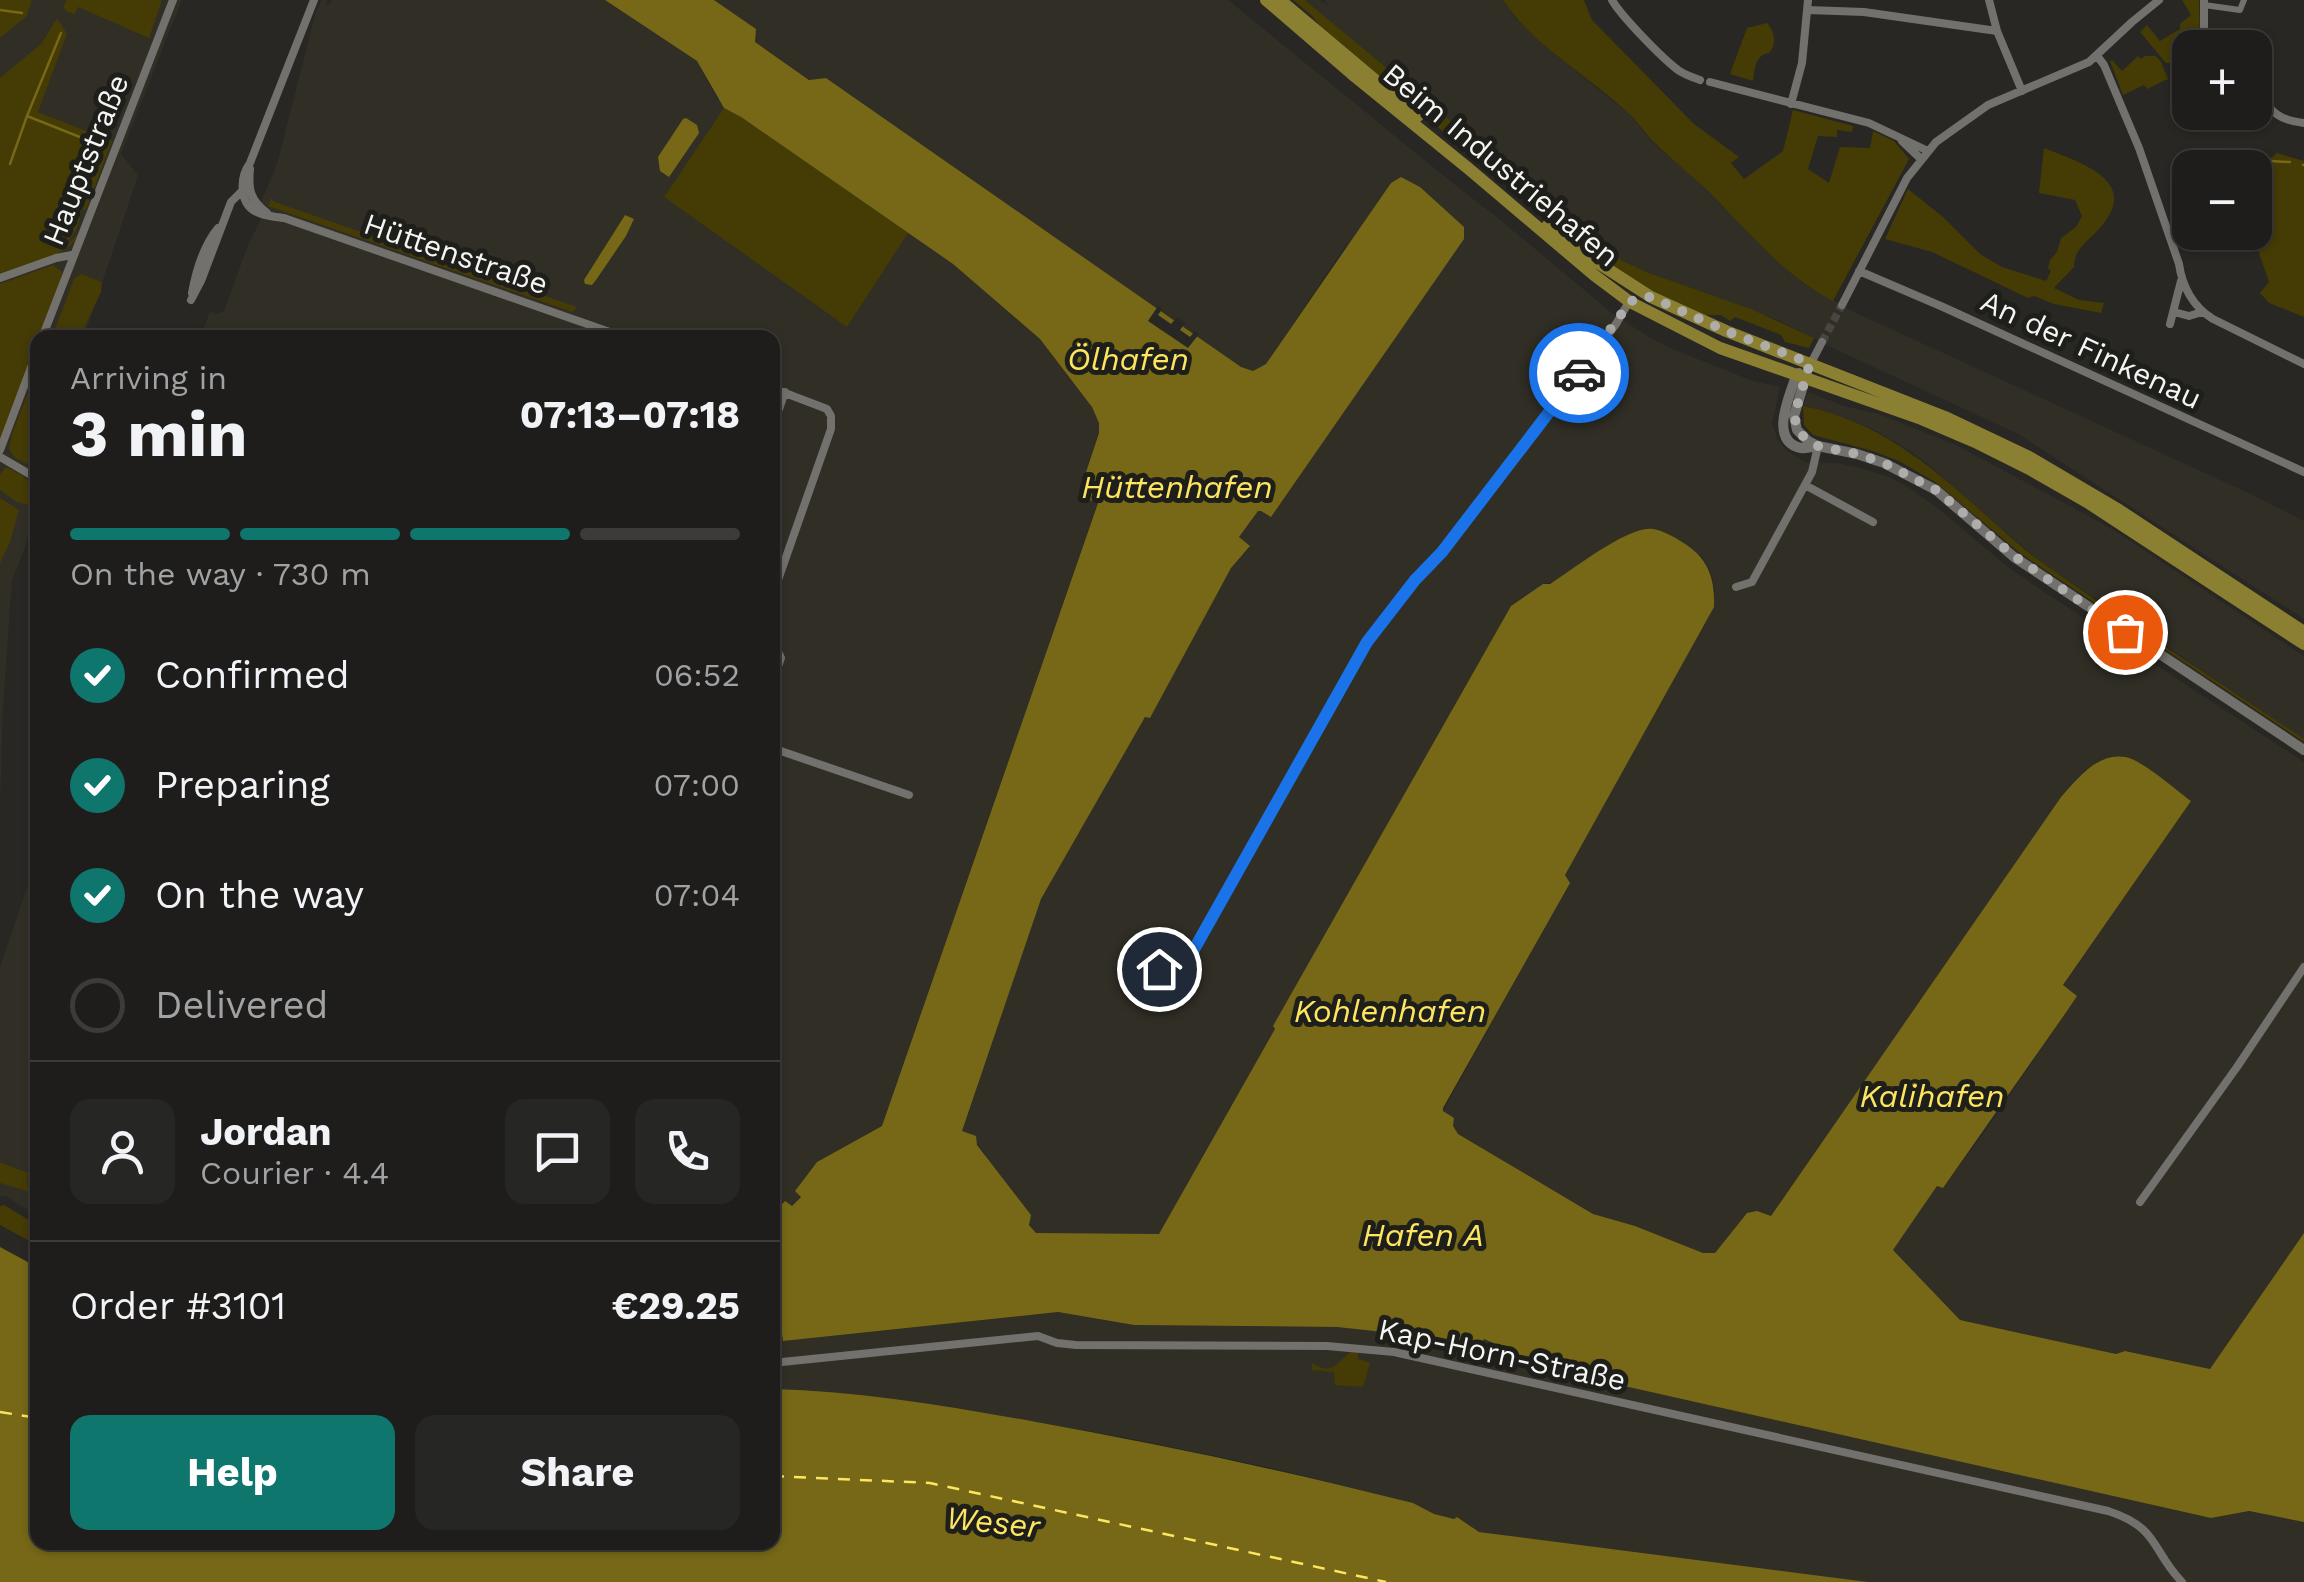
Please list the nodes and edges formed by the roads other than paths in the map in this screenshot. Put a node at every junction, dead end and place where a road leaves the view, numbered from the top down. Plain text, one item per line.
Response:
1 (173, 0) edge
2 (314, 0) edge
3 (1266, 0) edge
4 (1280, 0) edge
5 (1612, 0) edge
6 (1988, 0) edge
7 (2159, 0) edge
8 (2244, 0) edge
9 (2208, 3) edge
10 (1808, 5) edge
11 (1997, 30) junction
12 (2205, 30) edge
13 (2098, 57) junction
14 (2022, 91) junction
15 (1791, 104) junction
16 (2272, 110) edge
17 (2304, 123) edge
18 (1899, 138) junction
19 (1928, 151) junction
20 (1921, 159) junction
21 (246, 195) junction
22 (72, 255) junction
23 (1859, 270) junction
24 (0, 278) edge
25 (2181, 281) junction
26 (1625, 282) junction
27 (1651, 297) junction
28 (191, 300) dead end
29 (1630, 302) junction
30 (1842, 305) tunnel mouth
31 (2174, 312) junction
32 (2202, 312) junction
33 (2170, 324) dead end
34 (45, 330) edge
35 (596, 330) edge
36 (1726, 331) junction
37 (1706, 342) junction
38 (1822, 342) tunnel mouth
39 (1810, 363) junction
40 (2304, 364) edge
41 (30, 371) edge
42 (1801, 378) junction
43 (780, 390) edge
44 (785, 392) junction
45 (780, 403) edge
46 (1818, 446) junction
47 (0, 454) edge
48 (2304, 472) edge
49 (30, 474) edge
50 (1805, 485) junction
51 (1873, 522) dead end
52 (780, 573) edge
53 (1736, 587) dead end
54 (2304, 632) edge
55 (2304, 644) edge
56 (2304, 750) edge
57 (780, 751) edge
58 (909, 795) dead end
59 (2304, 967) edge
60 (1159, 969) dead end
61 (2140, 1202) dead end
62 (780, 1362) edge
63 (2182, 1582) edge

1 - 22 street, Hauptstraße
2 - 21 street
3 - 29 main road, Beim Industriehafen
4 - 26 main road, Beim Industriehafen
5 - 15 street
6 - 11 street
7 - 13 street
8 - 9 street
9 - 12 street
10 - 11 street
10 - 15 street
11 - 14 street
13 - 14 street
13 - 25 street
14 - 19 street
15 - 18 street
16 - 17 street
18 - 19 street
18 - 20 street
19 - 20 street
20 - 23 street
21 - 28 street
21 - 35 street, Hüttenstraße
22 - 24 street
22 - 34 street, Hauptstraße
23 - 30 street
23 - 48 street, An der Finkenau
25 - 31 street
25 - 32 street
26 - 27 main road, Beim Industriehafen
26 - 29 street
27 - 29 street
27 - 36 main road, Beim Industriehafen
29 - 37 main road, Beim Industriehafen
29 - 60 street
31 - 32 street
31 - 33 street
32 - 40 street
36 - 37 main road
36 - 39 main road, Beim Industriehafen
37 - 42 main road, Beim Industriehafen
38 - 39 street
39 - 42 street
39 - 54 main road, Beim Industriehafen
41 - 47 street
42 - 46 street
42 - 55 main road, Beim Industriehafen
43 - 44 street
44 - 45 street
44 - 52 street
46 - 50 street
46 - 56 street
47 - 49 street
50 - 51 street
50 - 53 street
57 - 58 street
59 - 61 street
62 - 63 street, Kap-Horn-Straße

